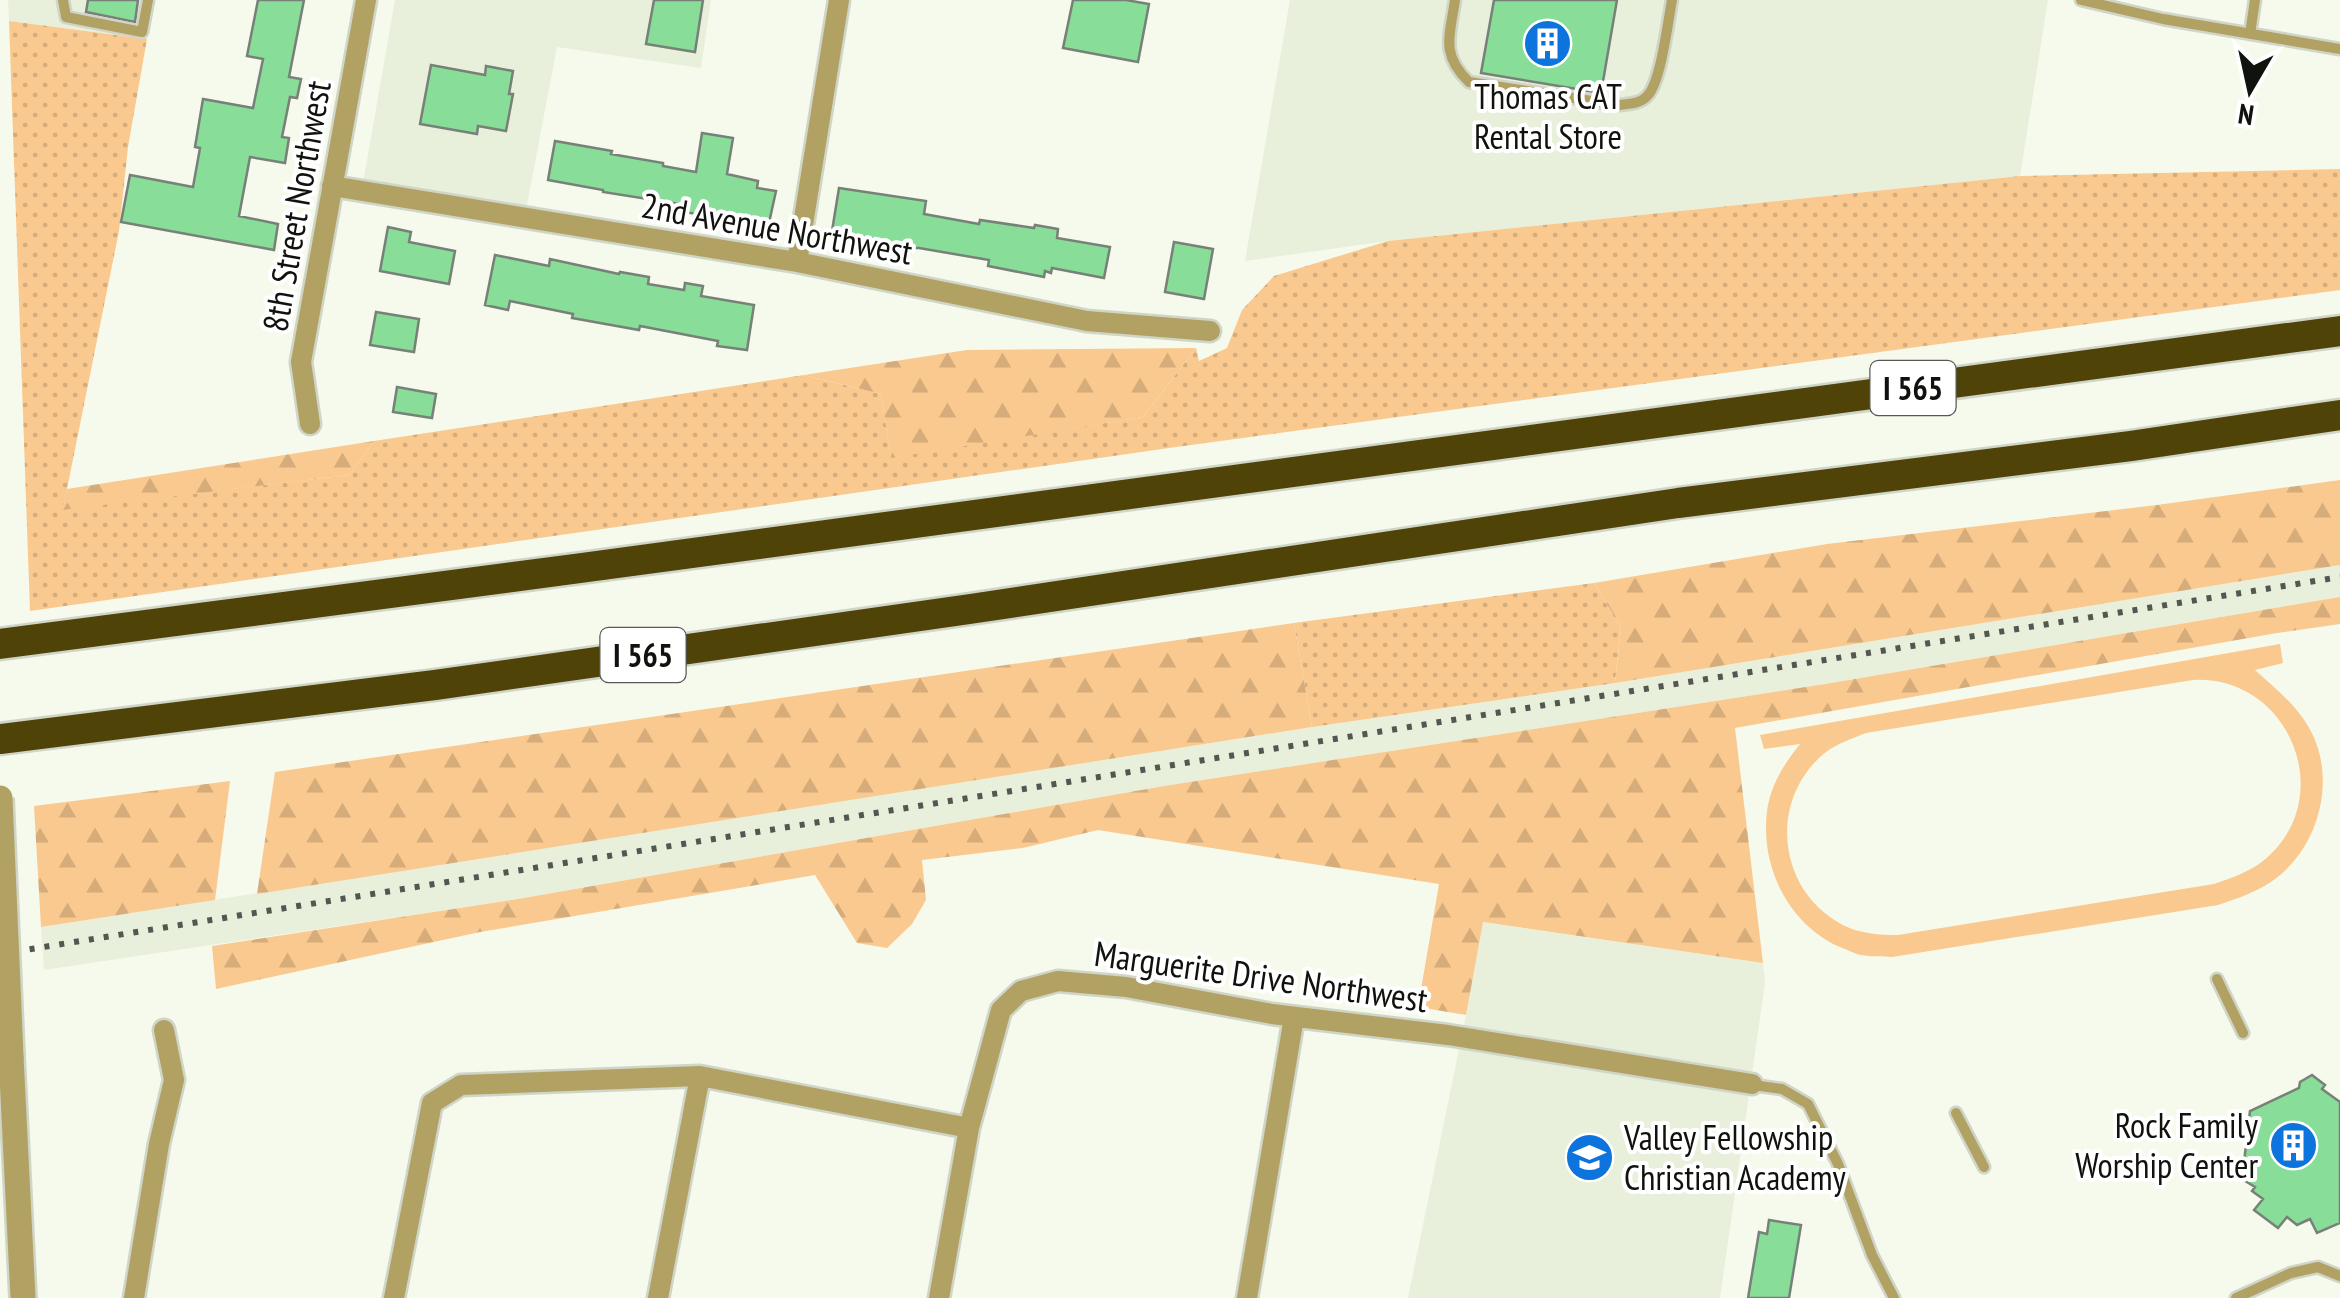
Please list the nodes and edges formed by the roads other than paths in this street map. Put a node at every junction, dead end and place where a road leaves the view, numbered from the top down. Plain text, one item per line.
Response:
1 (64, 0) edge
2 (148, 0) edge
3 (366, 0) edge
4 (839, 0) edge
5 (1454, 0) edge
6 (1672, 0) edge
7 (2081, 0) edge
8 (2255, 0) edge
9 (2250, 34) junction
10 (2340, 49) edge
11 (332, 186) junction
12 (797, 262) junction
13 (1210, 331) dead end
14 (2340, 331) edge
15 (2340, 414) edge
16 (310, 424) dead end
17 (0, 644) edge
18 (0, 739) edge
19 (0, 798) edge
20 (2217, 979) dead end
21 (1294, 1016) junction
22 (164, 1030) dead end
23 (2243, 1033) dead end
24 (700, 1076) junction
25 (1752, 1084) joint
26 (1956, 1112) dead end
27 (969, 1128) junction
28 (1984, 1167) dead end
29 (2340, 1276) edge
30 (24, 1298) edge
31 (134, 1298) edge
32 (394, 1298) edge
33 (658, 1298) edge
34 (939, 1298) edge
35 (1247, 1298) edge
36 (1894, 1298) edge
37 (2236, 1298) edge

1 - 2 lane
3 - 11 street, 8th Street Northwest
4 - 12 street
5 - 6 lane
7 - 9 lane
8 - 9 lane
9 - 10 lane
11 - 12 street, 2nd Avenue Northwest
11 - 16 street, 8th Street Northwest
12 - 13 street, 2nd Avenue Northwest
14 - 17 highway, I 565
15 - 18 highway, I 565
19 - 30 street, bridge
20 - 23 lane
21 - 25 street, Marguerite Drive Northwest
21 - 27 street, Marguerite Drive Northwest
21 - 35 street
22 - 31 street
24 - 27 street
24 - 32 street
24 - 33 street
25 - 36 lane
26 - 28 lane
27 - 34 street, Marguerite Drive Northwest
29 - 37 lane

